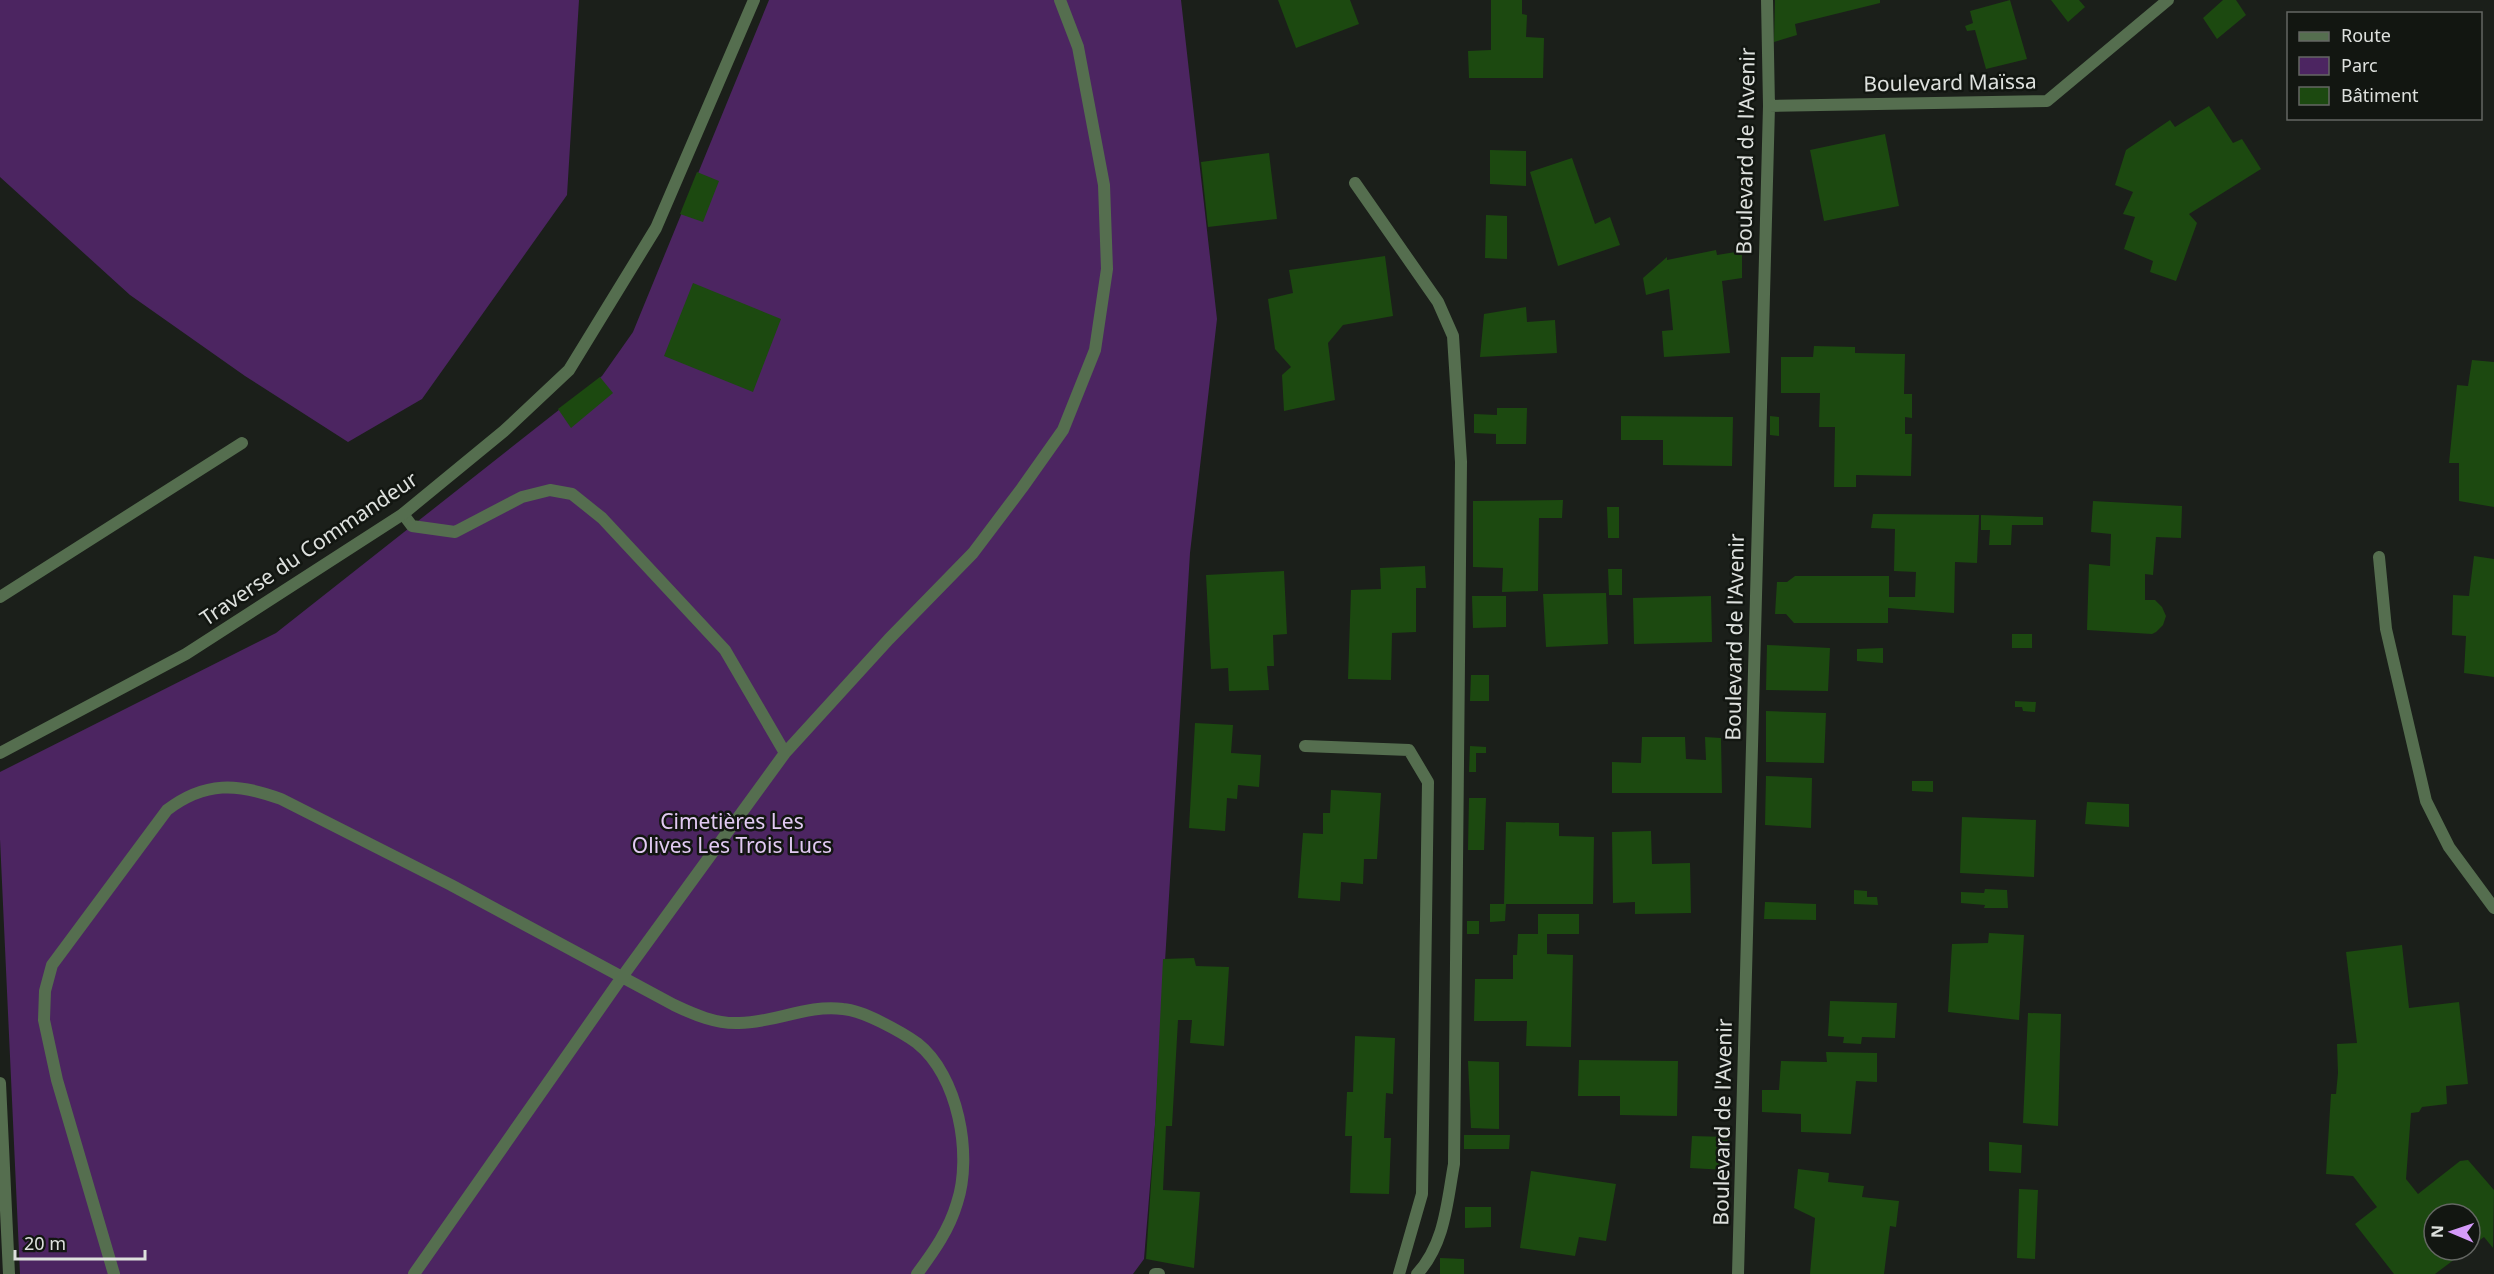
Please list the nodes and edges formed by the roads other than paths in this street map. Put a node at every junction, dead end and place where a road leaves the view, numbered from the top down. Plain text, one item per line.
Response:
1 (754, 0) edge
2 (1060, 0) edge
3 (1767, 0) edge
4 (2168, 0) edge
5 (1769, 106) junction
6 (1355, 183) dead end
7 (242, 442) dead end
8 (404, 514) junction
9 (2379, 557) dead end
10 (0, 597) edge
11 (1305, 746) dead end
12 (0, 753) edge
13 (785, 753) junction
14 (2494, 908) edge
15 (622, 977) junction
16 (0, 1083) edge
17 (9, 1274) edge
18 (114, 1274) edge
19 (414, 1274) edge
20 (917, 1274) edge
21 (1399, 1274) edge
22 (1418, 1274) edge
23 (1738, 1274) edge

1 - 8 street, Traverse du Commandeur
2 - 13 street
3 - 5 street, Boulevard de l'Avenir
4 - 5 street, Boulevard Maïssa
5 - 23 street, Boulevard de l'Avenir
6 - 22 street
7 - 10 street
8 - 12 street, Traverse du Commandeur
8 - 13 street
9 - 14 street
11 - 21 street
13 - 15 street
15 - 18 street
15 - 19 street
15 - 20 street
16 - 17 street

